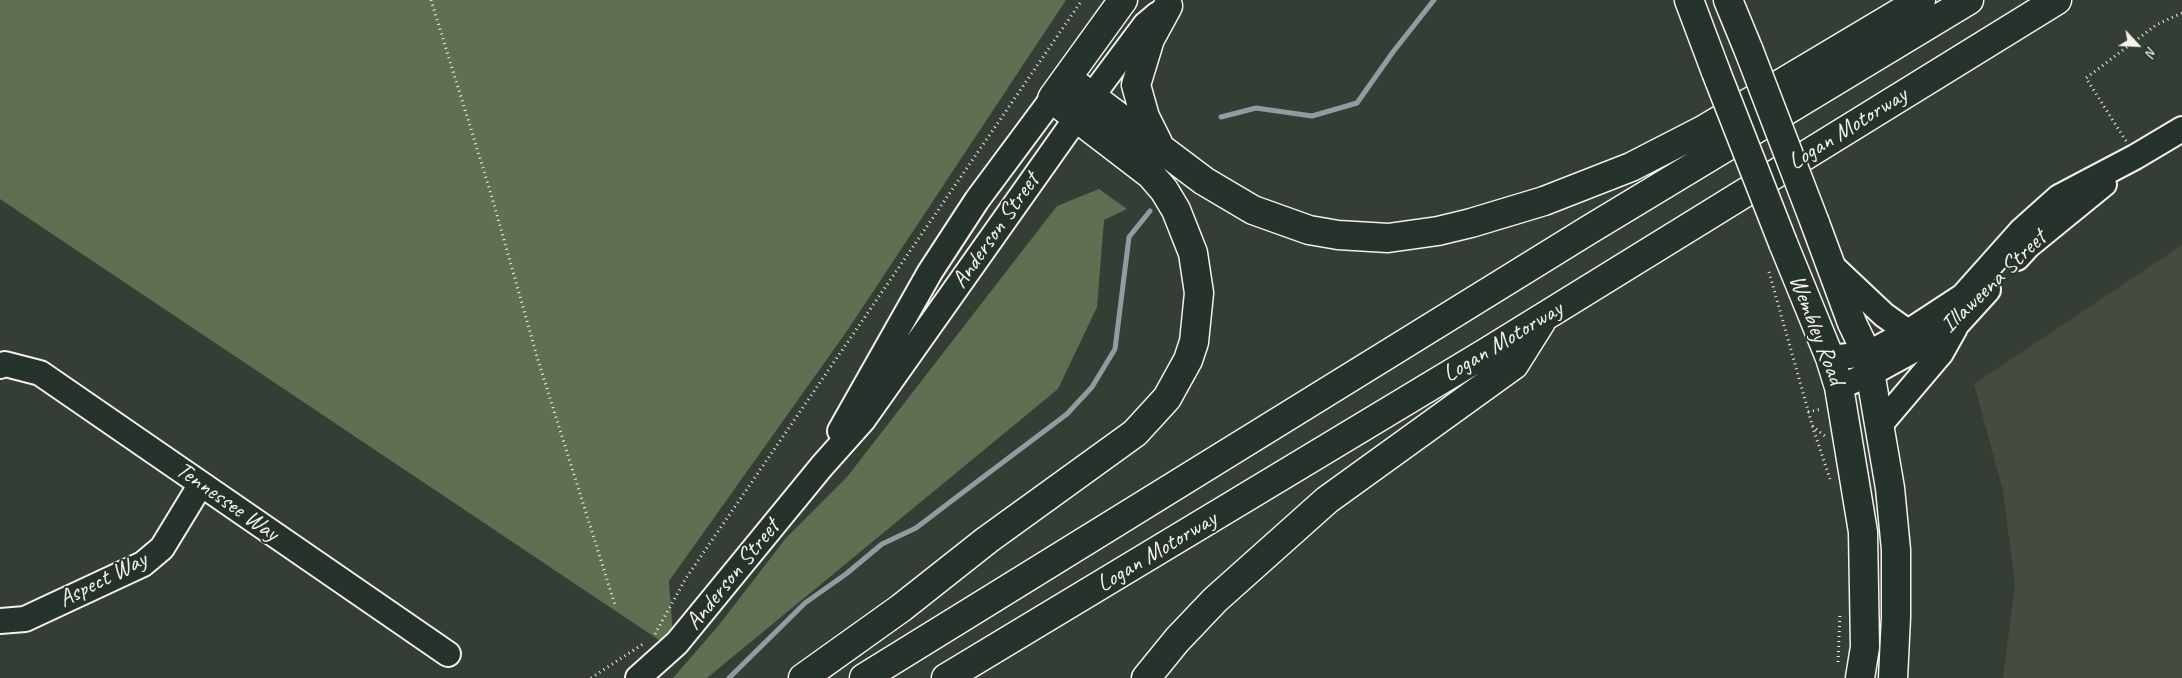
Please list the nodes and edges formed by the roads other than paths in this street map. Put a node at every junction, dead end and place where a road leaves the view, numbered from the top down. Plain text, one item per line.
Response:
1 (1123, 0) edge
2 (1689, 0) edge
3 (1728, 0) edge
4 (1921, 0) edge
5 (1969, 0) edge
6 (2057, 0) edge
7 (1170, 3) edge
8 (1060, 88) junction
9 (1085, 106) junction
10 (2182, 129) edge
11 (1160, 146) junction
12 (2135, 157) junction
13 (1831, 265) junction
14 (1544, 317) junction
15 (1958, 322) junction
16 (1908, 332) junction
17 (1830, 358) junction
18 (1868, 364) junction
19 (0, 366) edge
20 (1839, 388) junction
21 (1879, 426) junction
22 (822, 466) junction
23 (201, 484) junction
24 (0, 620) edge
25 (448, 654) dead end
26 (1849, 674) edge
27 (638, 678) edge
28 (803, 678) edge
29 (864, 678) edge
30 (946, 678) edge
31 (1146, 678) edge
32 (1893, 678) edge

1 - 8 main road, Anderson Street
2 - 17 main road, Wembley Road, bridge
3 - 13 main road, Wembley Road, bridge
4 - 11 main road
5 - 29 main road, Logan Motorway
6 - 14 main road, Logan Motorway
7 - 9 street, Anderson Street
7 - 11 main road
8 - 9 main road
8 - 22 street, Anderson Street
9 - 11 main road
9 - 22 street, Anderson Street
9 - 28 main road
10 - 12 street, Illaweena Street
12 - 15 street, Illaweena Street
12 - 16 street, Illaweena Street
13 - 16 street
13 - 18 main road, Wembley Road
14 - 30 main road, Logan Motorway
14 - 31 main road
15 - 18 street, Illaweena Street
15 - 21 street
16 - 18 street, Illaweena Street
17 - 18 street, Illaweena Street
17 - 20 main road, Wembley Road
18 - 20 street, Illaweena Street
18 - 21 main road, Wembley Road
19 - 23 street, Tennessee Way
20 - 26 main road, Wembley Road
21 - 32 main road, Wembley Road
22 - 27 street, Anderson Street
23 - 24 street, Aspect Way
23 - 25 street, Tennessee Way

